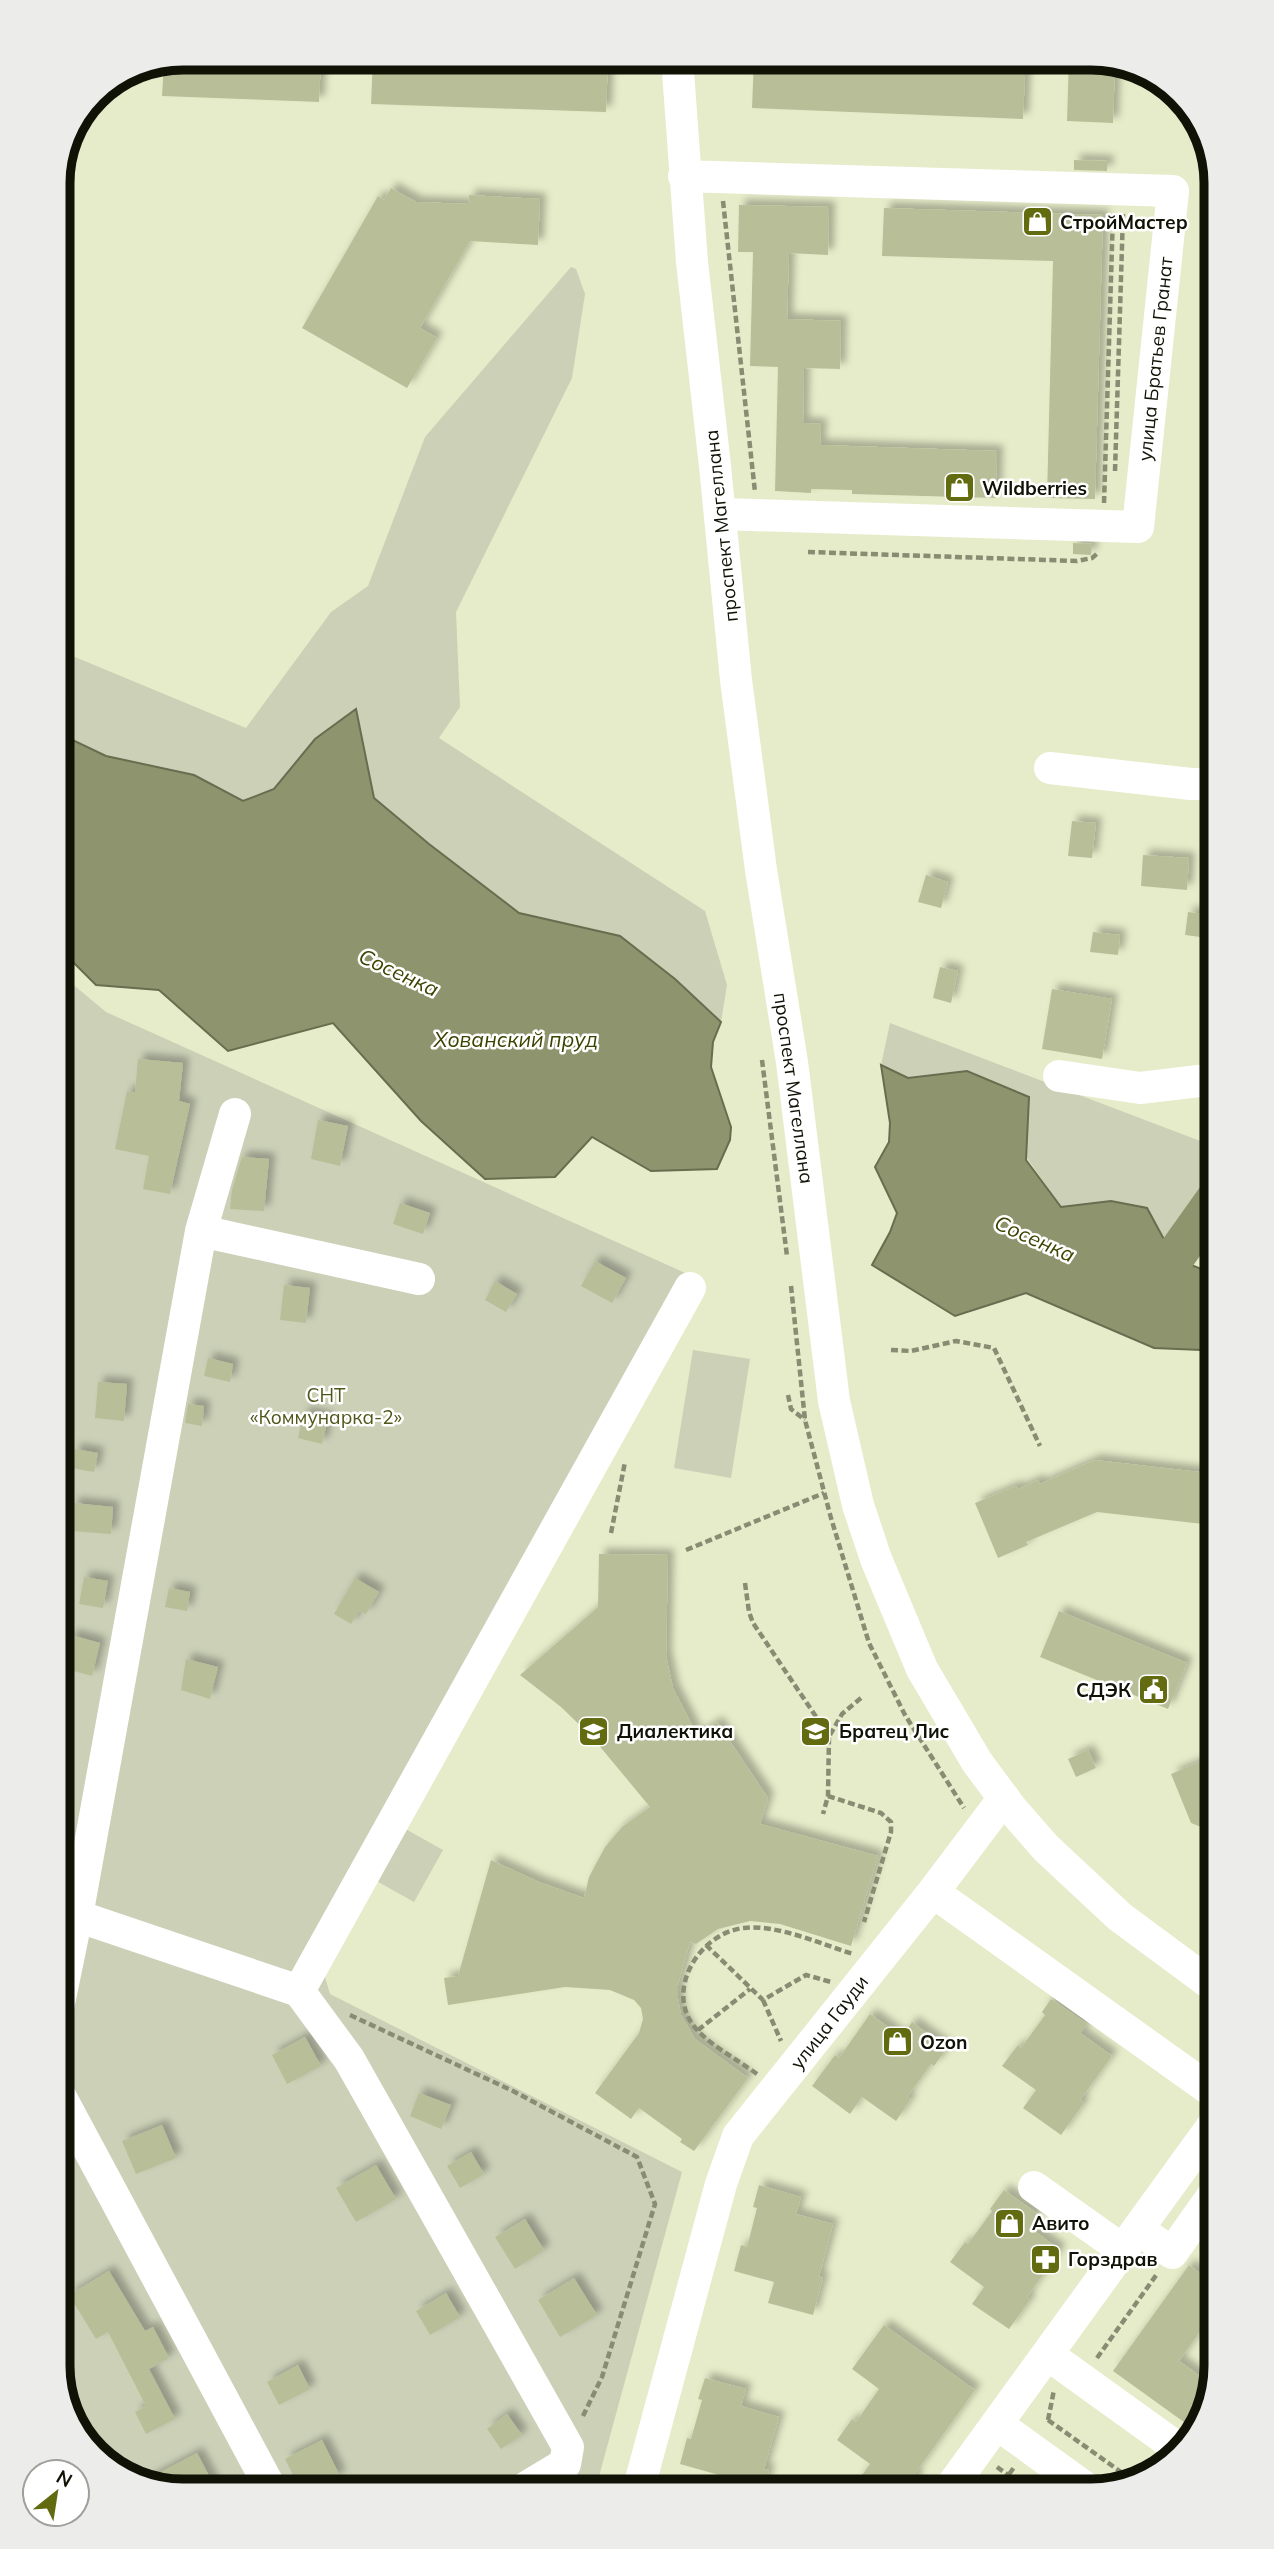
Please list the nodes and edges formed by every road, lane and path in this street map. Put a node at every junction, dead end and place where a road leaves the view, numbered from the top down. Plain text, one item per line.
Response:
1 (678, 70) edge
2 (684, 176) junction
3 (1119, 189) junction
4 (736, 200) dead end
5 (1115, 474) dead end
6 (720, 514) junction
7 (758, 515) junction
8 (1118, 526) junction
9 (808, 552) dead end
10 (1050, 768) dead end
11 (1204, 784) edge
12 (1059, 1076) dead end
13 (1204, 1080) edge
14 (234, 1114) dead end
15 (201, 1231) junction
16 (419, 1279) dead end
17 (690, 1288) dead end
18 (891, 1350) dead end
19 (788, 1395) dead end
20 (805, 1420) dead end
21 (1040, 1446) dead end
22 (626, 1453) dead end
23 (824, 1493) dead end
24 (611, 1533) dead end
25 (686, 1550) dead end
26 (745, 1583) dead end
27 (861, 1698) dead end
28 (829, 1736) junction
29 (828, 1796) junction
30 (1004, 1798) junction
31 (823, 1814) dead end
32 (933, 1892) junction
33 (77, 1916) junction
34 (864, 1922) dead end
35 (706, 1945) junction
36 (70, 1950) edge
37 (877, 1961) junction
38 (1204, 1979) edge
39 (750, 1989) junction
40 (855, 1990) junction
41 (299, 1991) junction
42 (763, 2000) junction
43 (349, 2014) dead end
44 (698, 2030) junction
45 (782, 2044) dead end
46 (1204, 2085) edge
47 (777, 2088) junction
48 (70, 2114) edge
49 (1204, 2138) edge
50 (1034, 2187) dead end
51 (1204, 2208) edge
52 (1130, 2240) junction
53 (1172, 2253) junction
54 (1047, 2354) junction
55 (1082, 2379) junction
56 (1048, 2420) dead end
57 (997, 2424) junction
58 (1172, 2444) edge
59 (988, 2460) dead end
60 (568, 2467) edge
61 (1122, 2474) edge
62 (266, 2479) edge
63 (544, 2479) edge
64 (641, 2479) edge
65 (957, 2479) edge
66 (1014, 2479) edge
67 (1073, 2479) edge

1 - 2 street, проспект Магеллана
2 - 3 street
2 - 6 street, проспект Магеллана
3 - 5 path
3 - 8 path
3 - 8 street, улица Братьев Гранат
4 - 7 path
6 - 7 street
6 - 30 street, проспект Магеллана
7 - 8 street
8 - 9 path
10 - 11 street
12 - 13 street
14 - 15 street
15 - 16 street
15 - 33 street
17 - 41 street
18 - 21 path
19 - 20 path
22 - 24 path
23 - 25 path
26 - 28 path
27 - 28 path
28 - 29 path
29 - 31 path
29 - 34 path
30 - 32 street, улица Гауди
30 - 38 street, проспект Магеллана
32 - 37 street, улица Гауди
32 - 46 street
33 - 36 street
33 - 41 street
35 - 37 path
35 - 39 path
35 - 44 path
37 - 40 street, улица Гауди
39 - 42 path
39 - 44 path
40 - 42 path
40 - 47 street, улица Гауди
41 - 60 street
42 - 45 path
43 - 60 path
44 - 47 path
47 - 64 street, улица Гауди
48 - 62 street
49 - 52 street
50 - 52 street
51 - 53 street
52 - 53 street
52 - 54 street
53 - 55 path
54 - 55 street
54 - 57 street
55 - 58 street
56 - 61 path
57 - 65 street
57 - 67 street
59 - 66 path
60 - 63 street

